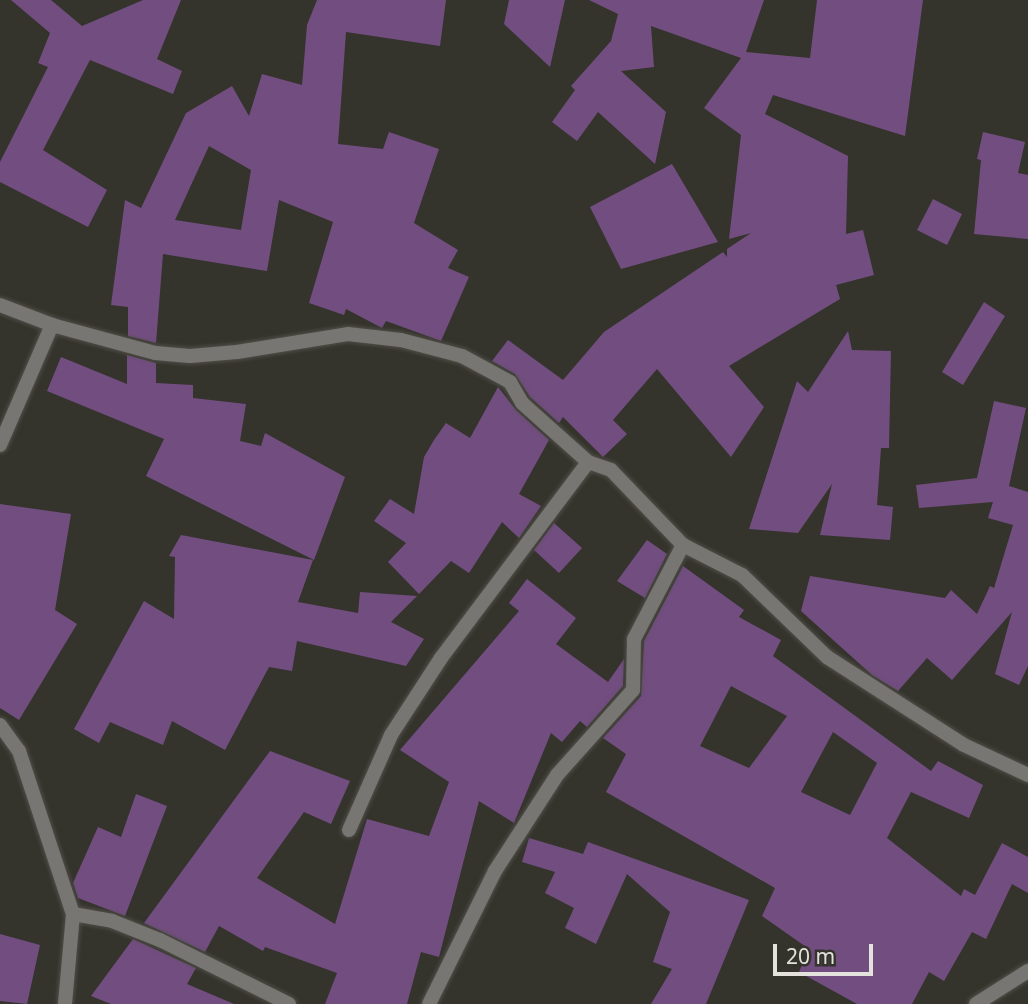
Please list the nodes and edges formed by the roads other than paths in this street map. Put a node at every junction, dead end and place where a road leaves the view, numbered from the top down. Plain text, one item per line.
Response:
1 (0, 304) edge
2 (52, 325) junction
3 (0, 445) edge
4 (588, 462) junction
5 (683, 545) junction
6 (0, 725) edge
7 (1028, 775) edge
8 (349, 831) dead end
9 (73, 914) junction
10 (1028, 971) edge
11 (65, 1004) edge
12 (289, 1004) edge
13 (429, 1004) edge
14 (976, 1004) edge

1 - 2 street
2 - 3 street
2 - 4 street
4 - 5 street
4 - 8 street
5 - 7 street
5 - 13 street
6 - 9 street
9 - 11 street
9 - 12 street
10 - 14 street

